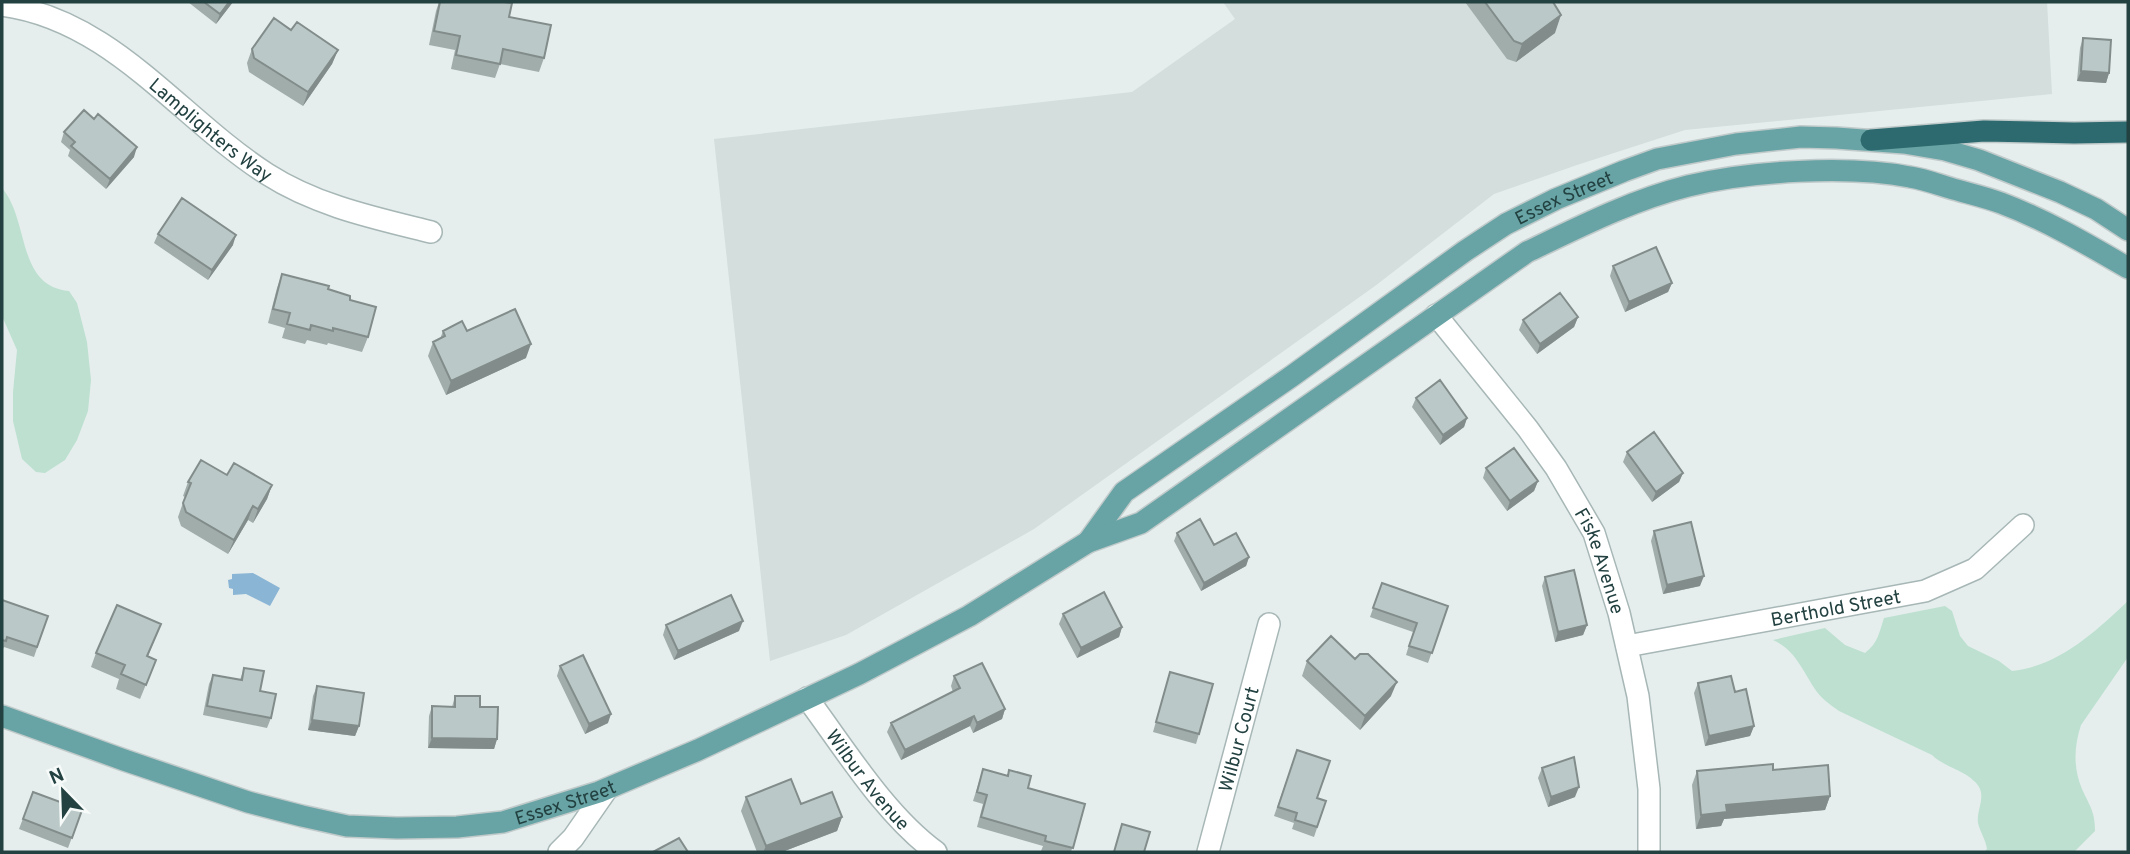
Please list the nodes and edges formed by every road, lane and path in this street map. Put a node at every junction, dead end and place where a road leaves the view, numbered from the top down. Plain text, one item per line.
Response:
1 (2, 5) edge
2 (2128, 132) edge
3 (1871, 140) junction
4 (2128, 230) edge
5 (431, 232) dead end
6 (2128, 268) edge
7 (1436, 315) junction
8 (2023, 525) dead end
9 (1088, 542) junction
10 (1269, 624) dead end
11 (1627, 646) junction
12 (807, 698) junction
13 (2, 716) edge
14 (607, 789) junction
15 (559, 852) edge
16 (936, 852) edge
17 (1208, 852) edge
18 (1648, 852) edge

1 - 5 street, Lamplighters Way
2 - 3 highway
3 - 4 main road, Essex Street
3 - 9 main road, Essex Street
6 - 7 main road, Essex Street
7 - 9 main road, Essex Street
7 - 11 street, Fiske Avenue
8 - 11 street, Berthold Street
9 - 12 main road, Essex Street
10 - 17 street, Wilbur Court
11 - 18 street, Fiske Avenue
12 - 14 main road, Essex Street
12 - 16 street, Wilbur Avenue
13 - 14 main road, Essex Street
14 - 15 street

